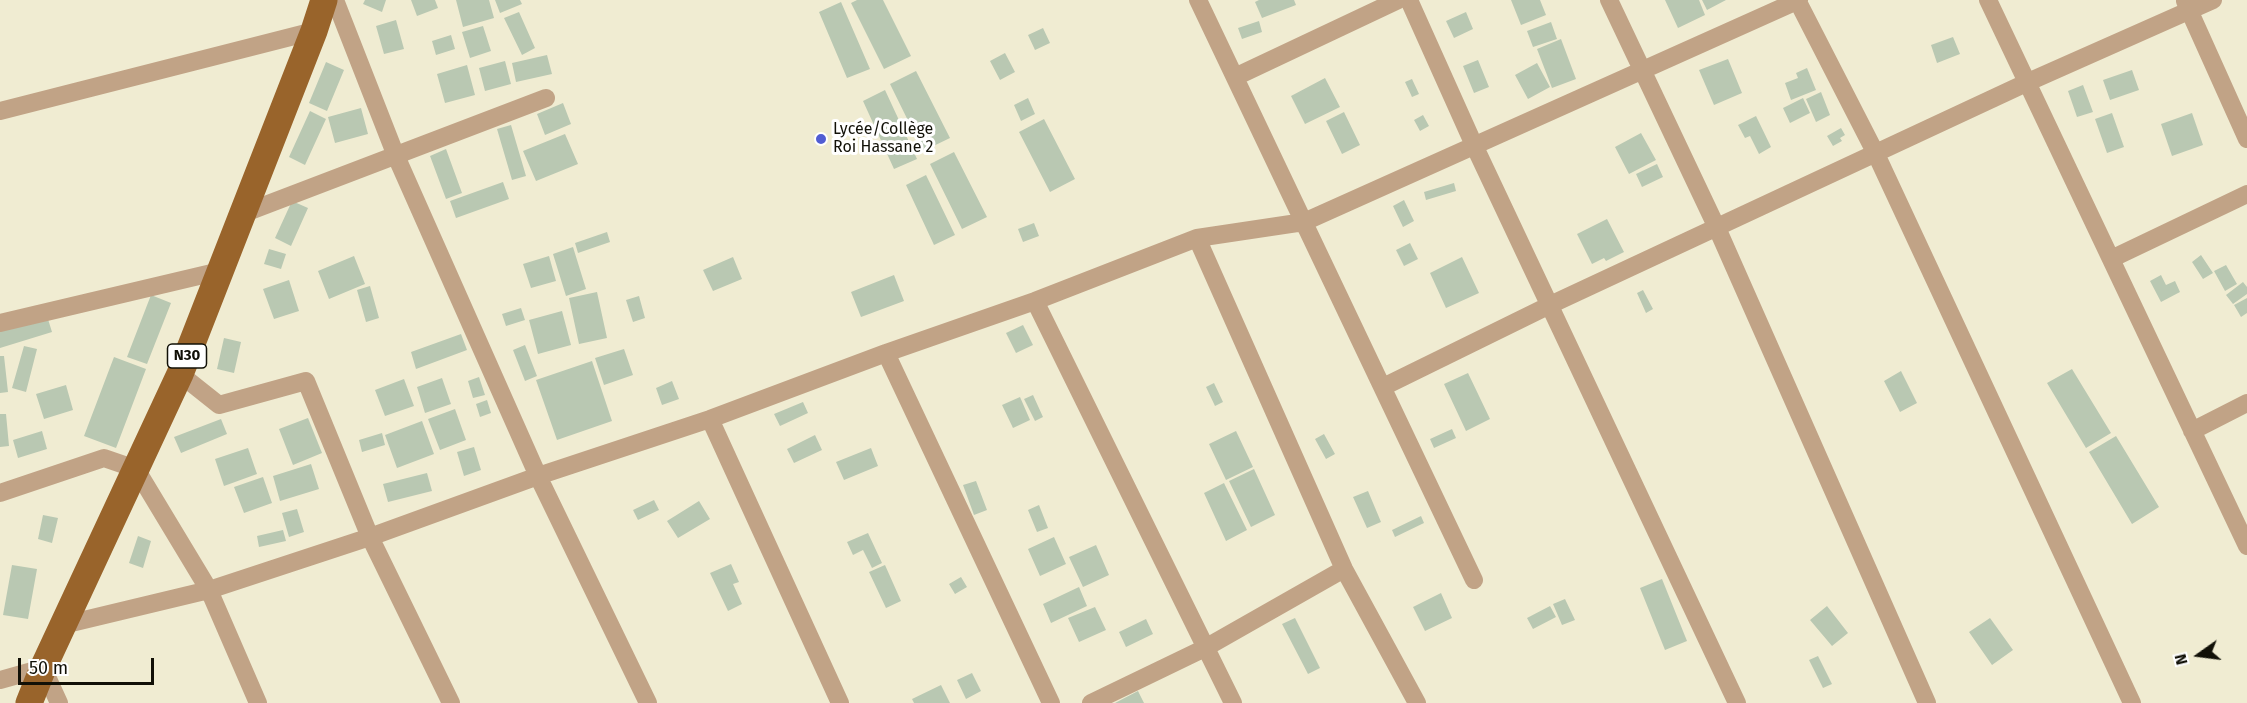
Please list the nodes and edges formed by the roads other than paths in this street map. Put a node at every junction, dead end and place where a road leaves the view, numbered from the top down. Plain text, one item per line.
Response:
1 (324, 0) edge
2 (335, 0) edge
3 (1198, 0) edge
4 (1398, 0) edge
5 (1409, 0) edge
6 (1609, 0) edge
7 (1798, 0) edge
8 (1988, 0) edge
9 (2214, 0) edge
10 (2187, 6) edge
11 (314, 31) junction
12 (1642, 69) junction
13 (1235, 77) junction
14 (2026, 83) junction
15 (546, 98) dead end
16 (0, 111) edge
17 (2247, 139) edge
18 (1474, 146) junction
19 (1876, 154) junction
20 (396, 156) junction
21 (2247, 194) edge
22 (242, 214) junction
23 (1304, 222) junction
24 (1717, 228) junction
25 (1197, 238) junction
26 (2111, 260) junction
27 (220, 272) junction
28 (1035, 301) junction
29 (1550, 305) junction
30 (0, 323) edge
31 (886, 353) junction
32 (180, 374) junction
33 (1383, 387) junction
34 (2247, 403) edge
35 (710, 419) junction
36 (2192, 430) junction
37 (136, 469) junction
38 (538, 476) junction
39 (0, 493) edge
40 (370, 537) junction
41 (2247, 546) edge
42 (1344, 569) junction
43 (1474, 580) dead end
44 (209, 590) junction
45 (63, 625) junction
46 (1205, 648) junction
47 (43, 668) junction
48 (0, 680) edge
49 (28, 703) edge
50 (59, 703) edge
51 (258, 703) edge
52 (451, 703) edge
53 (648, 703) edge
54 (840, 703) edge
55 (1052, 703) edge
56 (1091, 703) edge
57 (1233, 703) edge
58 (1417, 703) edge
59 (1737, 703) edge
60 (1927, 703) edge
61 (2132, 703) edge

1 - 11 main road, N30
2 - 20 street
3 - 13 street
4 - 13 street
5 - 18 street
6 - 12 street
7 - 12 street
7 - 19 street
8 - 14 street
9 - 10 street
10 - 14 street
10 - 17 street
11 - 16 street
11 - 22 main road, N30
12 - 18 street
12 - 24 street
13 - 23 street
14 - 19 street
14 - 26 street
15 - 20 street
18 - 23 street
18 - 29 street
19 - 24 street
19 - 61 street
20 - 22 street
20 - 38 street
21 - 26 street
22 - 27 main road, N30
23 - 25 street
23 - 33 street
24 - 29 street
24 - 60 street
25 - 28 street
25 - 42 street
26 - 36 street
27 - 30 street
27 - 32 main road, N30
28 - 31 street
28 - 46 street
29 - 33 street
29 - 59 street
31 - 35 street
31 - 55 street
32 - 37 main road, N30
32 - 40 street
33 - 43 street
34 - 36 street
35 - 38 street
35 - 54 street
36 - 41 street
37 - 39 street
37 - 44 street
37 - 45 main road, N30
38 - 40 street
38 - 53 street
40 - 44 street
40 - 52 street
42 - 46 street
42 - 58 street
44 - 45 street
44 - 51 street
45 - 47 main road, N30
46 - 56 street
46 - 57 street
47 - 48 street
47 - 49 main road, N30
47 - 50 street

